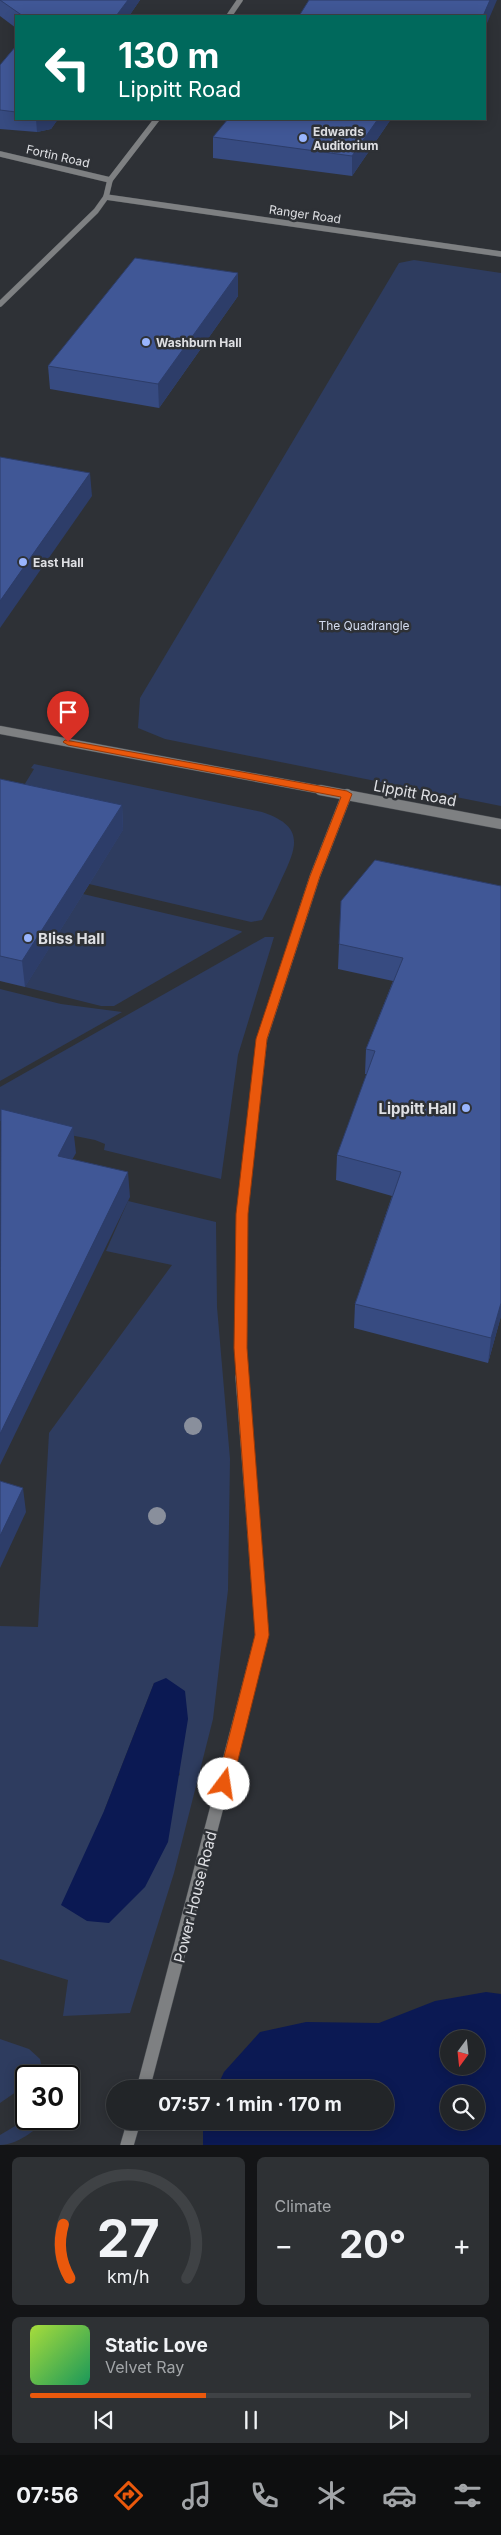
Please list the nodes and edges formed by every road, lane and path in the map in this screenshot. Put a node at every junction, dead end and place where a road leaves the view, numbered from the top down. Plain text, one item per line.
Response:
1 (240, 0) edge
2 (230, 15) edge
3 (156, 120) edge
4 (0, 154) edge
5 (110, 180) junction
6 (106, 197) junction
7 (501, 254) edge
8 (0, 304) edge
9 (0, 730) edge
10 (347, 794) junction
11 (501, 824) edge
12 (145, 2080) edge
13 (131, 2130) edge
14 (127, 2145) edge

1 - 2 street
3 - 5 street
4 - 5 street, Fortin Road
5 - 6 street
6 - 7 street, Ranger Road
6 - 8 street
9 - 10 street, Lippitt Road
10 - 11 street, Lippitt Road
10 - 12 street, Power House Road
13 - 14 street

